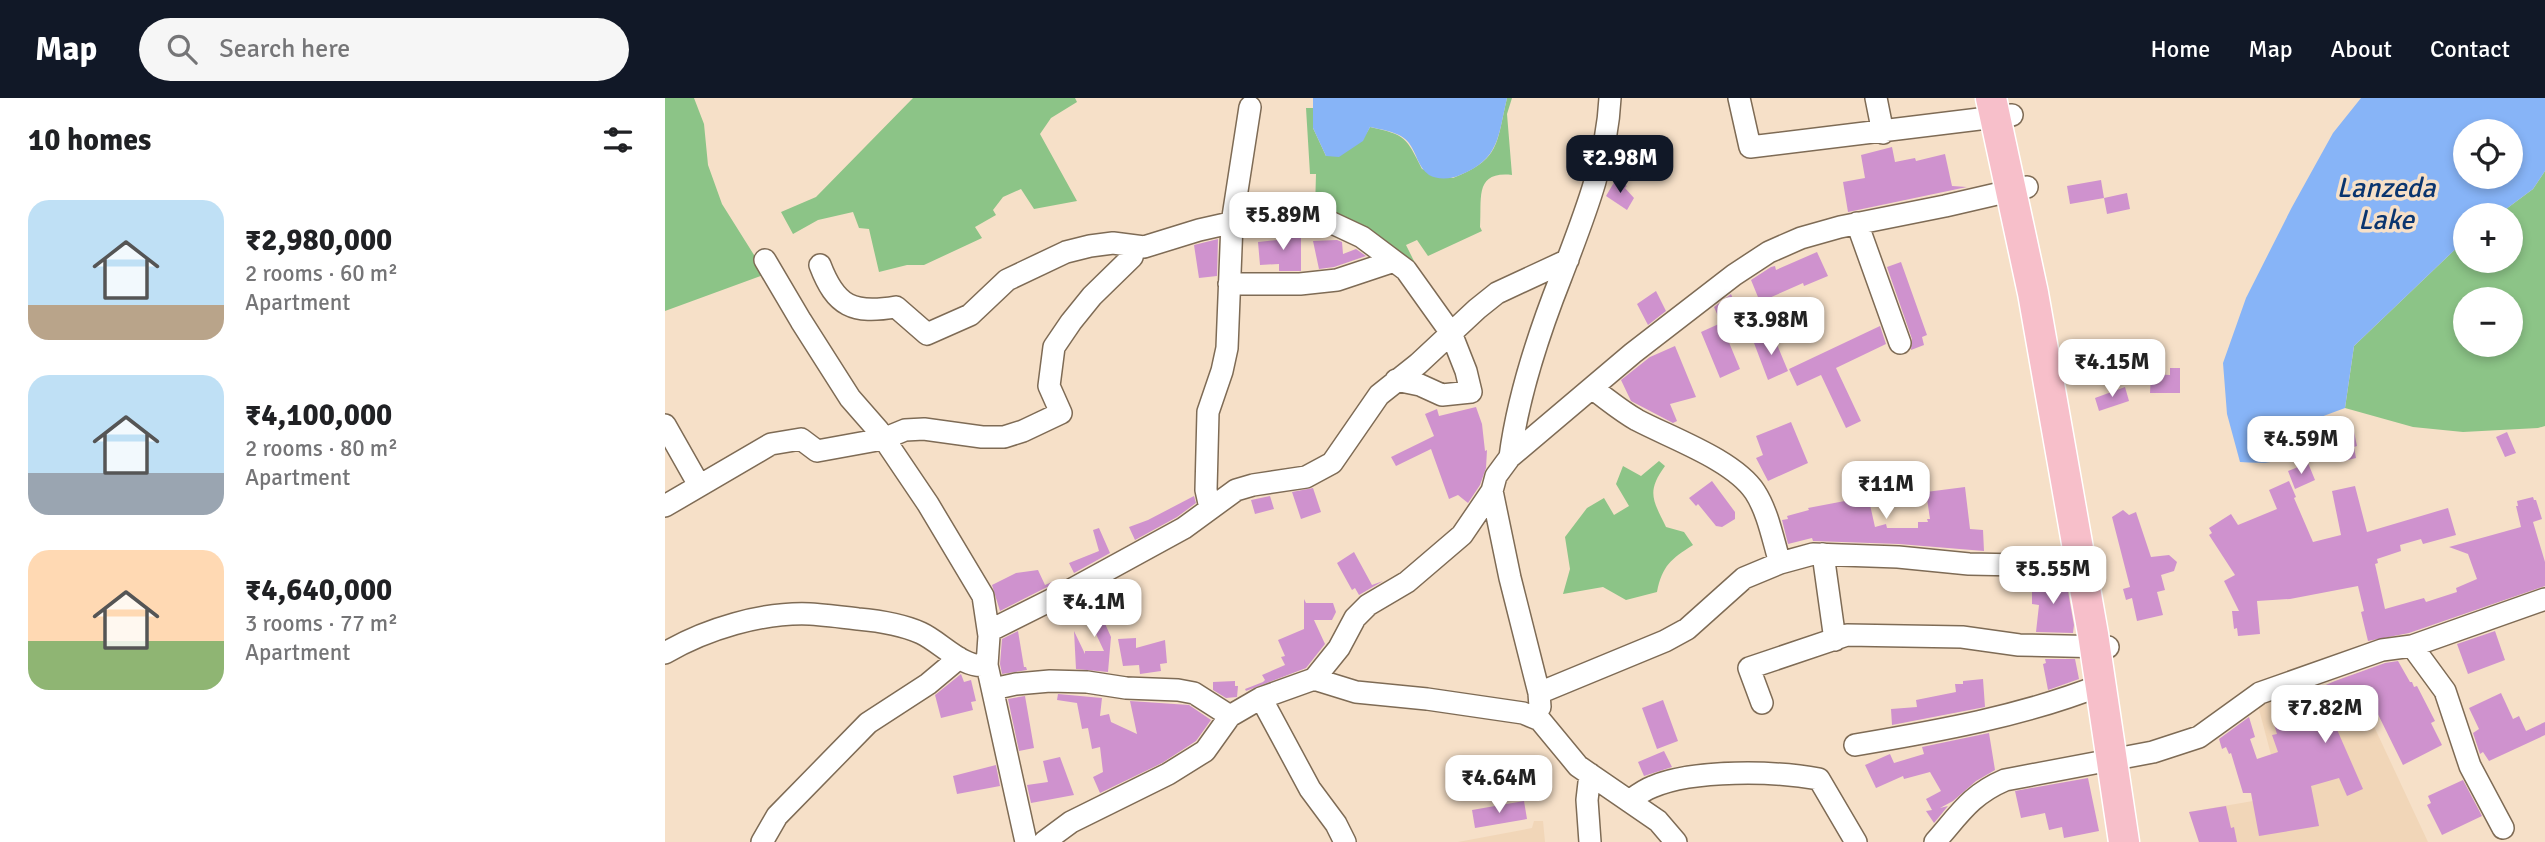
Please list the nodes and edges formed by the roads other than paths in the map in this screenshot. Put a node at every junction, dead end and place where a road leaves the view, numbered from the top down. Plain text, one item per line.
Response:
1 (1610, 98) edge
2 (1739, 98) edge
3 (1876, 98) edge
4 (1250, 107) dead end
5 (2001, 107) edge
6 (1883, 133) junction
7 (2019, 188) junction
8 (1232, 223) junction
9 (1857, 223) junction
10 (1135, 247) junction
11 (765, 260) dead end
12 (1568, 260) junction
13 (1394, 261) junction
14 (820, 265) dead end
15 (1229, 284) junction
16 (1451, 333) junction
17 (1901, 343) dead end
18 (1396, 380) junction
19 (1593, 388) junction
20 (665, 425) edge
21 (883, 439) junction
22 (1510, 457) junction
23 (699, 485) junction
24 (1492, 491) junction
25 (665, 506) edge
26 (1210, 508) junction
27 (1823, 554) junction
28 (1780, 563) junction
29 (2081, 566) junction
30 (2545, 599) edge
31 (989, 631) junction
32 (1835, 640) junction
33 (2412, 646) junction
34 (2102, 647) junction
35 (665, 653) edge
36 (959, 658) junction
37 (987, 665) junction
38 (1314, 679) junction
39 (2101, 685) junction
40 (993, 690) junction
41 (1539, 693) junction
42 (1261, 698) junction
43 (1762, 703) dead end
44 (1230, 716) junction
45 (1540, 720) junction
46 (1855, 745) dead end
47 (2120, 758) junction
48 (1590, 774) junction
49 (1629, 801) junction
50 (2504, 828) dead end
51 (762, 842) edge
52 (1026, 842) edge
53 (1044, 842) edge
54 (1345, 842) edge
55 (1590, 842) edge
56 (1676, 842) edge
57 (1856, 842) edge
58 (1935, 842) edge
59 (2124, 842) edge
60 (2141, 842) edge

1 - 12 street
2 - 6 street
3 - 6 street
4 - 8 street
5 - 6 street
5 - 7 highway
7 - 9 street
7 - 29 highway
7 - 34 highway
8 - 10 street
8 - 13 street
8 - 15 street
9 - 17 street
9 - 19 street
10 - 14 street
10 - 21 street
11 - 21 street
12 - 16 street
12 - 22 street
13 - 15 street
13 - 16 street
15 - 26 street
16 - 18 street
16 - 18 street
18 - 26 street
19 - 22 street
19 - 28 street
20 - 23 street
21 - 23 street
21 - 31 street
22 - 24 street
23 - 25 street
24 - 38 street
24 - 41 street
26 - 31 street
27 - 28 street
27 - 29 street
27 - 32 street
28 - 41 street
29 - 34 highway
30 - 33 street
31 - 37 street
32 - 34 street
32 - 43 street
33 - 47 street
33 - 50 street
34 - 39 highway
34 - 47 highway
35 - 36 street
36 - 37 street
36 - 51 street
37 - 40 street
38 - 42 street
38 - 45 street
39 - 46 street
39 - 47 highway
40 - 44 street
40 - 52 street
41 - 45 street
42 - 44 street
42 - 54 street
44 - 53 street
45 - 48 street
47 - 58 street
47 - 59 highway
47 - 60 highway
48 - 49 street
48 - 55 street
49 - 56 street
49 - 57 street

